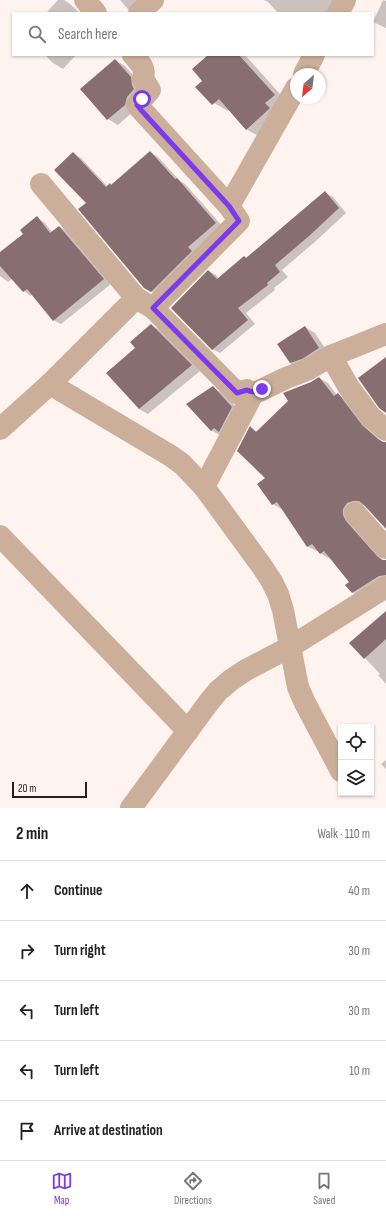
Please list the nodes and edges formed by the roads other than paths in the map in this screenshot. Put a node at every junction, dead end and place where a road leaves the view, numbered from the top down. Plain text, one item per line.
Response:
1 (85, 0) edge
2 (153, 0) edge
3 (345, 0) edge
4 (95, 12) edge
5 (140, 12) edge
6 (339, 12) edge
7 (134, 56) edge
8 (313, 56) edge
9 (307, 68) edge
10 (290, 99) edge
11 (41, 184) dead end
12 (229, 206) junction
13 (144, 303) junction
14 (386, 334) edge
15 (331, 356) junction
16 (50, 384) junction
17 (254, 392) junction
18 (0, 429) edge
19 (386, 430) edge
20 (204, 487) junction
21 (355, 513) dead end
22 (0, 536) edge
23 (386, 548) edge
24 (386, 587) edge
25 (290, 647) junction
26 (188, 731) junction
27 (338, 765) edge
28 (131, 808) edge

1 - 4 street
2 - 5 street
3 - 6 street
7 - 12 street
8 - 9 street
10 - 12 street
11 - 13 street
12 - 13 street
13 - 16 street
13 - 17 street
14 - 15 street
15 - 17 street
15 - 19 street
16 - 18 street
16 - 20 street
17 - 20 street
20 - 25 street
21 - 23 street
22 - 26 street
24 - 25 street
25 - 26 street
25 - 27 street
26 - 28 street

